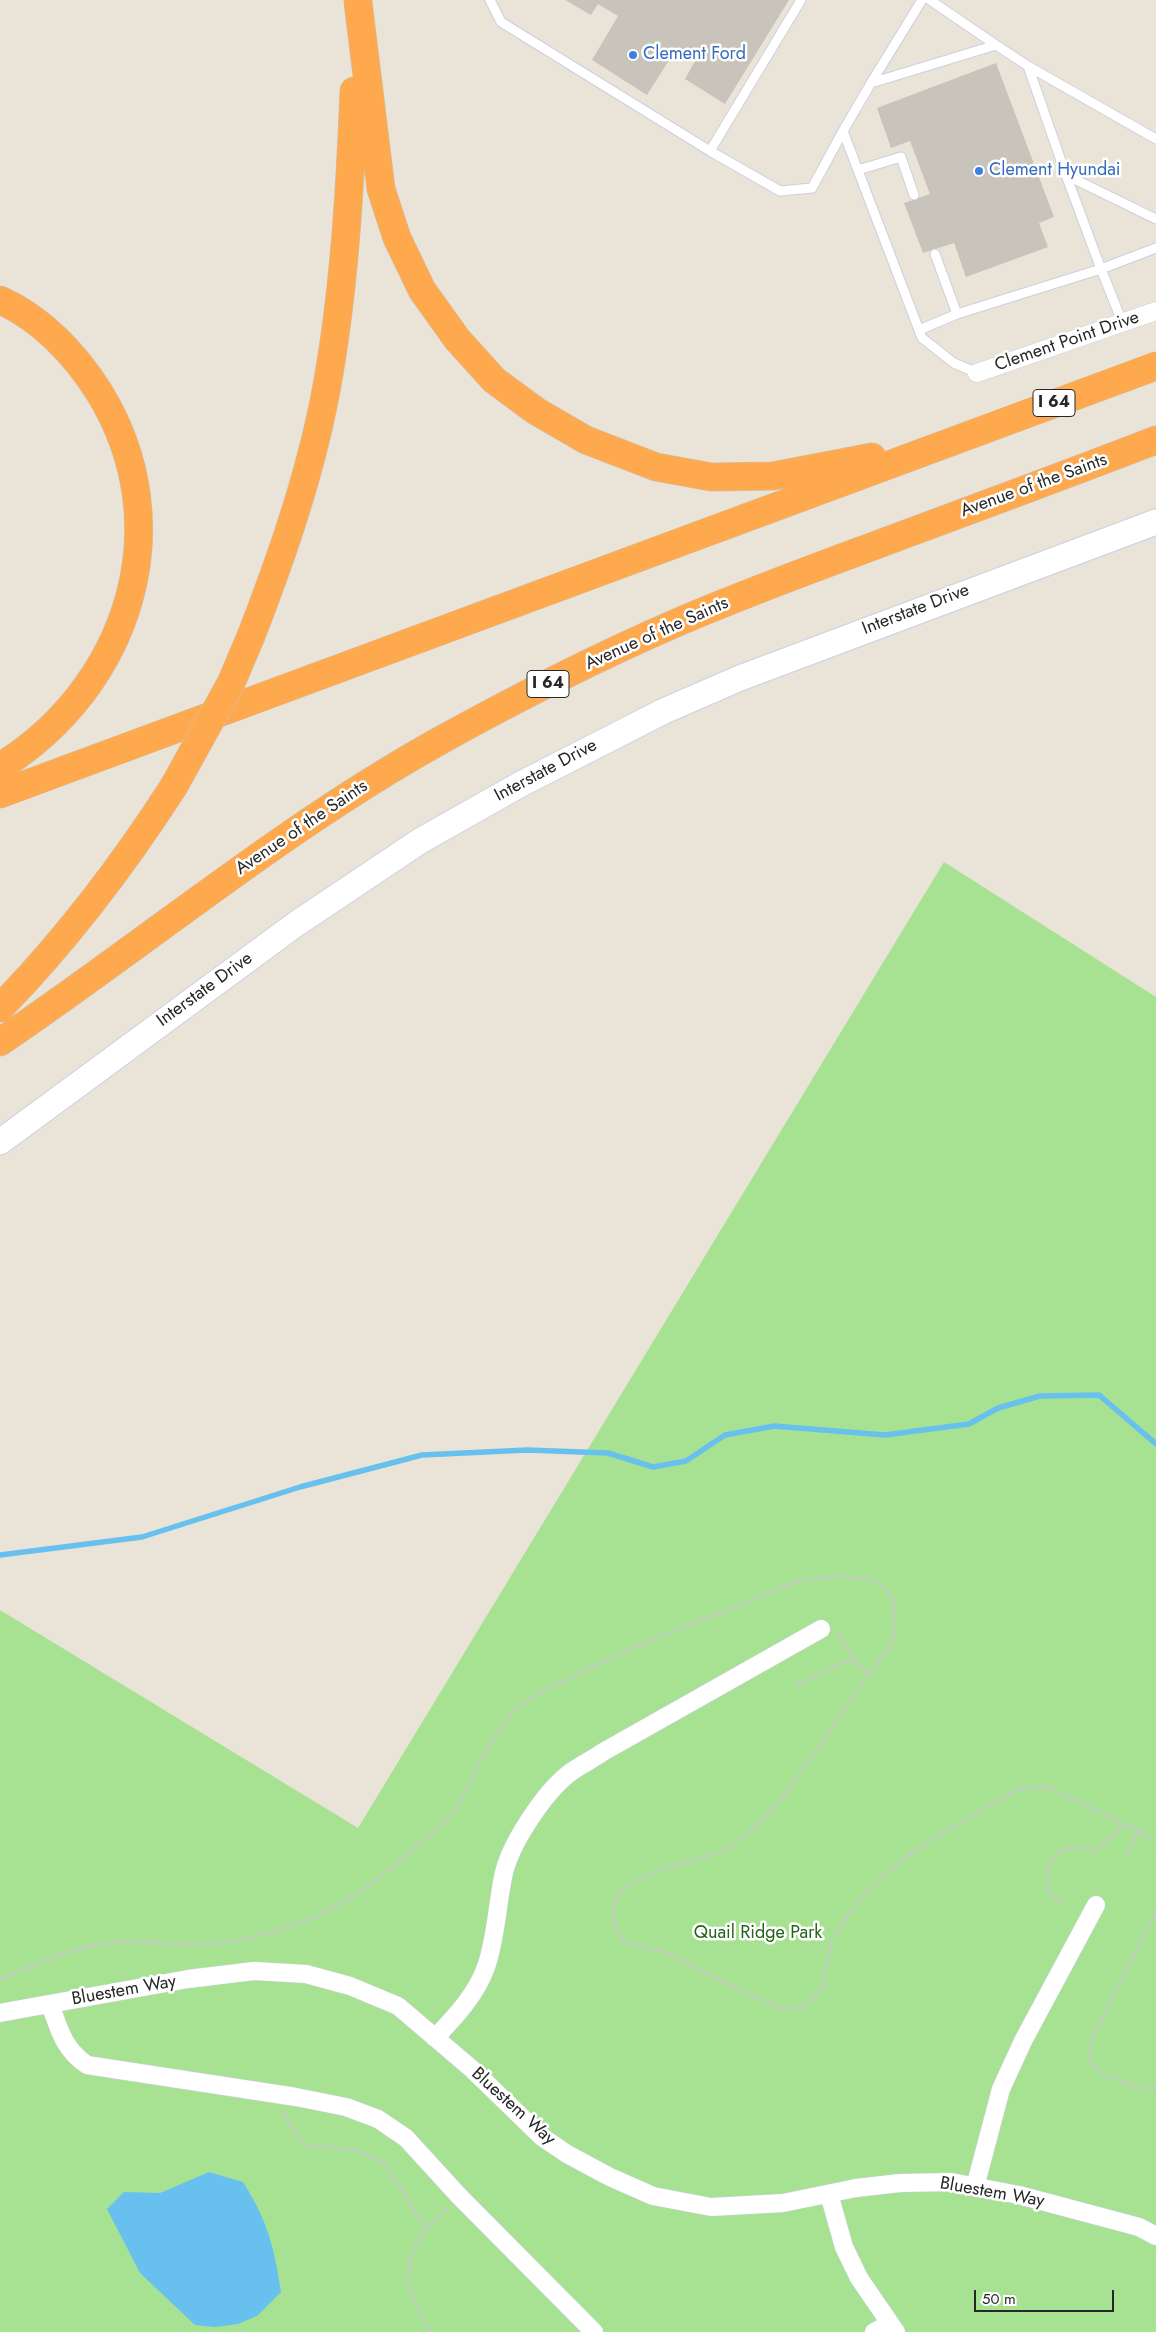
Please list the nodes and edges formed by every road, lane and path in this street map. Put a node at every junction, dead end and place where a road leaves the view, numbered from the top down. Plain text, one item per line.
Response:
1 (490, 0) edge
2 (801, 0) edge
3 (922, 0) edge
4 (930, 0) edge
5 (358, 1) edge
6 (996, 45) junction
7 (1028, 66) junction
8 (871, 83) junction
9 (843, 130) junction
10 (1156, 139) edge
11 (710, 151) junction
12 (858, 170) junction
13 (1066, 175) junction
14 (914, 194) dead end
15 (1156, 219) edge
16 (1156, 248) edge
17 (935, 254) dead end
18 (1101, 269) junction
19 (0, 300) edge
20 (1156, 311) edge
21 (957, 314) junction
22 (1123, 324) junction
23 (919, 330) junction
24 (1156, 366) edge
25 (977, 373) joint
26 (1156, 440) edge
27 (952, 441) junction
28 (1156, 522) edge
29 (0, 767) edge
30 (0, 794) edge
31 (0, 1008) edge
32 (0, 1042) edge
33 (0, 1142) edge
34 (821, 1629) joint
35 (856, 1664) junction
36 (870, 1674) junction
37 (797, 1685) dead end
38 (1124, 1825) junction
39 (1138, 1832) junction
40 (1156, 1844) edge
41 (1127, 1853) dead end
42 (1063, 1903) dead end
43 (1096, 1905) dead end
44 (1156, 1911) edge
45 (0, 1978) edge
46 (50, 2004) junction
47 (0, 2013) edge
48 (435, 2038) junction
49 (1156, 2091) edge
50 (274, 2094) junction
51 (975, 2187) junction
52 (829, 2194) junction
53 (459, 2196) junction
54 (426, 2228) junction
55 (1156, 2236) edge
56 (893, 2328) edge
57 (430, 2332) edge
58 (594, 2332) edge
59 (874, 2332) edge

1 - 11 lane
2 - 11 lane
3 - 8 lane
4 - 6 lane
5 - 27 highway
5 - 31 highway, bridge
6 - 7 lane
6 - 8 lane
7 - 10 lane
7 - 13 lane
8 - 9 lane
9 - 11 lane
9 - 12 lane
12 - 14 lane
12 - 23 lane
13 - 15 lane
13 - 18 lane
16 - 18 lane
17 - 21 lane
18 - 21 lane
18 - 22 lane
19 - 29 highway
20 - 22 street, Clement Point Drive
21 - 23 lane
22 - 25 street, Clement Point Drive
23 - 25 lane
24 - 27 highway, I 64
26 - 32 highway, Avenue of the Saints / I 64
27 - 30 highway, I 64
28 - 33 main road, Interstate Drive
34 - 35 path
34 - 48 street
35 - 36 path
35 - 37 path
36 - 38 path
36 - 45 path
38 - 39 path
38 - 42 path
39 - 40 path
39 - 41 path
43 - 51 street
44 - 49 path
46 - 47 street, Bluestem Way
46 - 48 street, Bluestem Way
46 - 50 street
48 - 52 street, Bluestem Way
50 - 53 street
50 - 54 path
51 - 52 street, Bluestem Way
51 - 55 street, Bluestem Way
52 - 56 street
53 - 54 path
53 - 58 street
54 - 57 path
56 - 59 street

